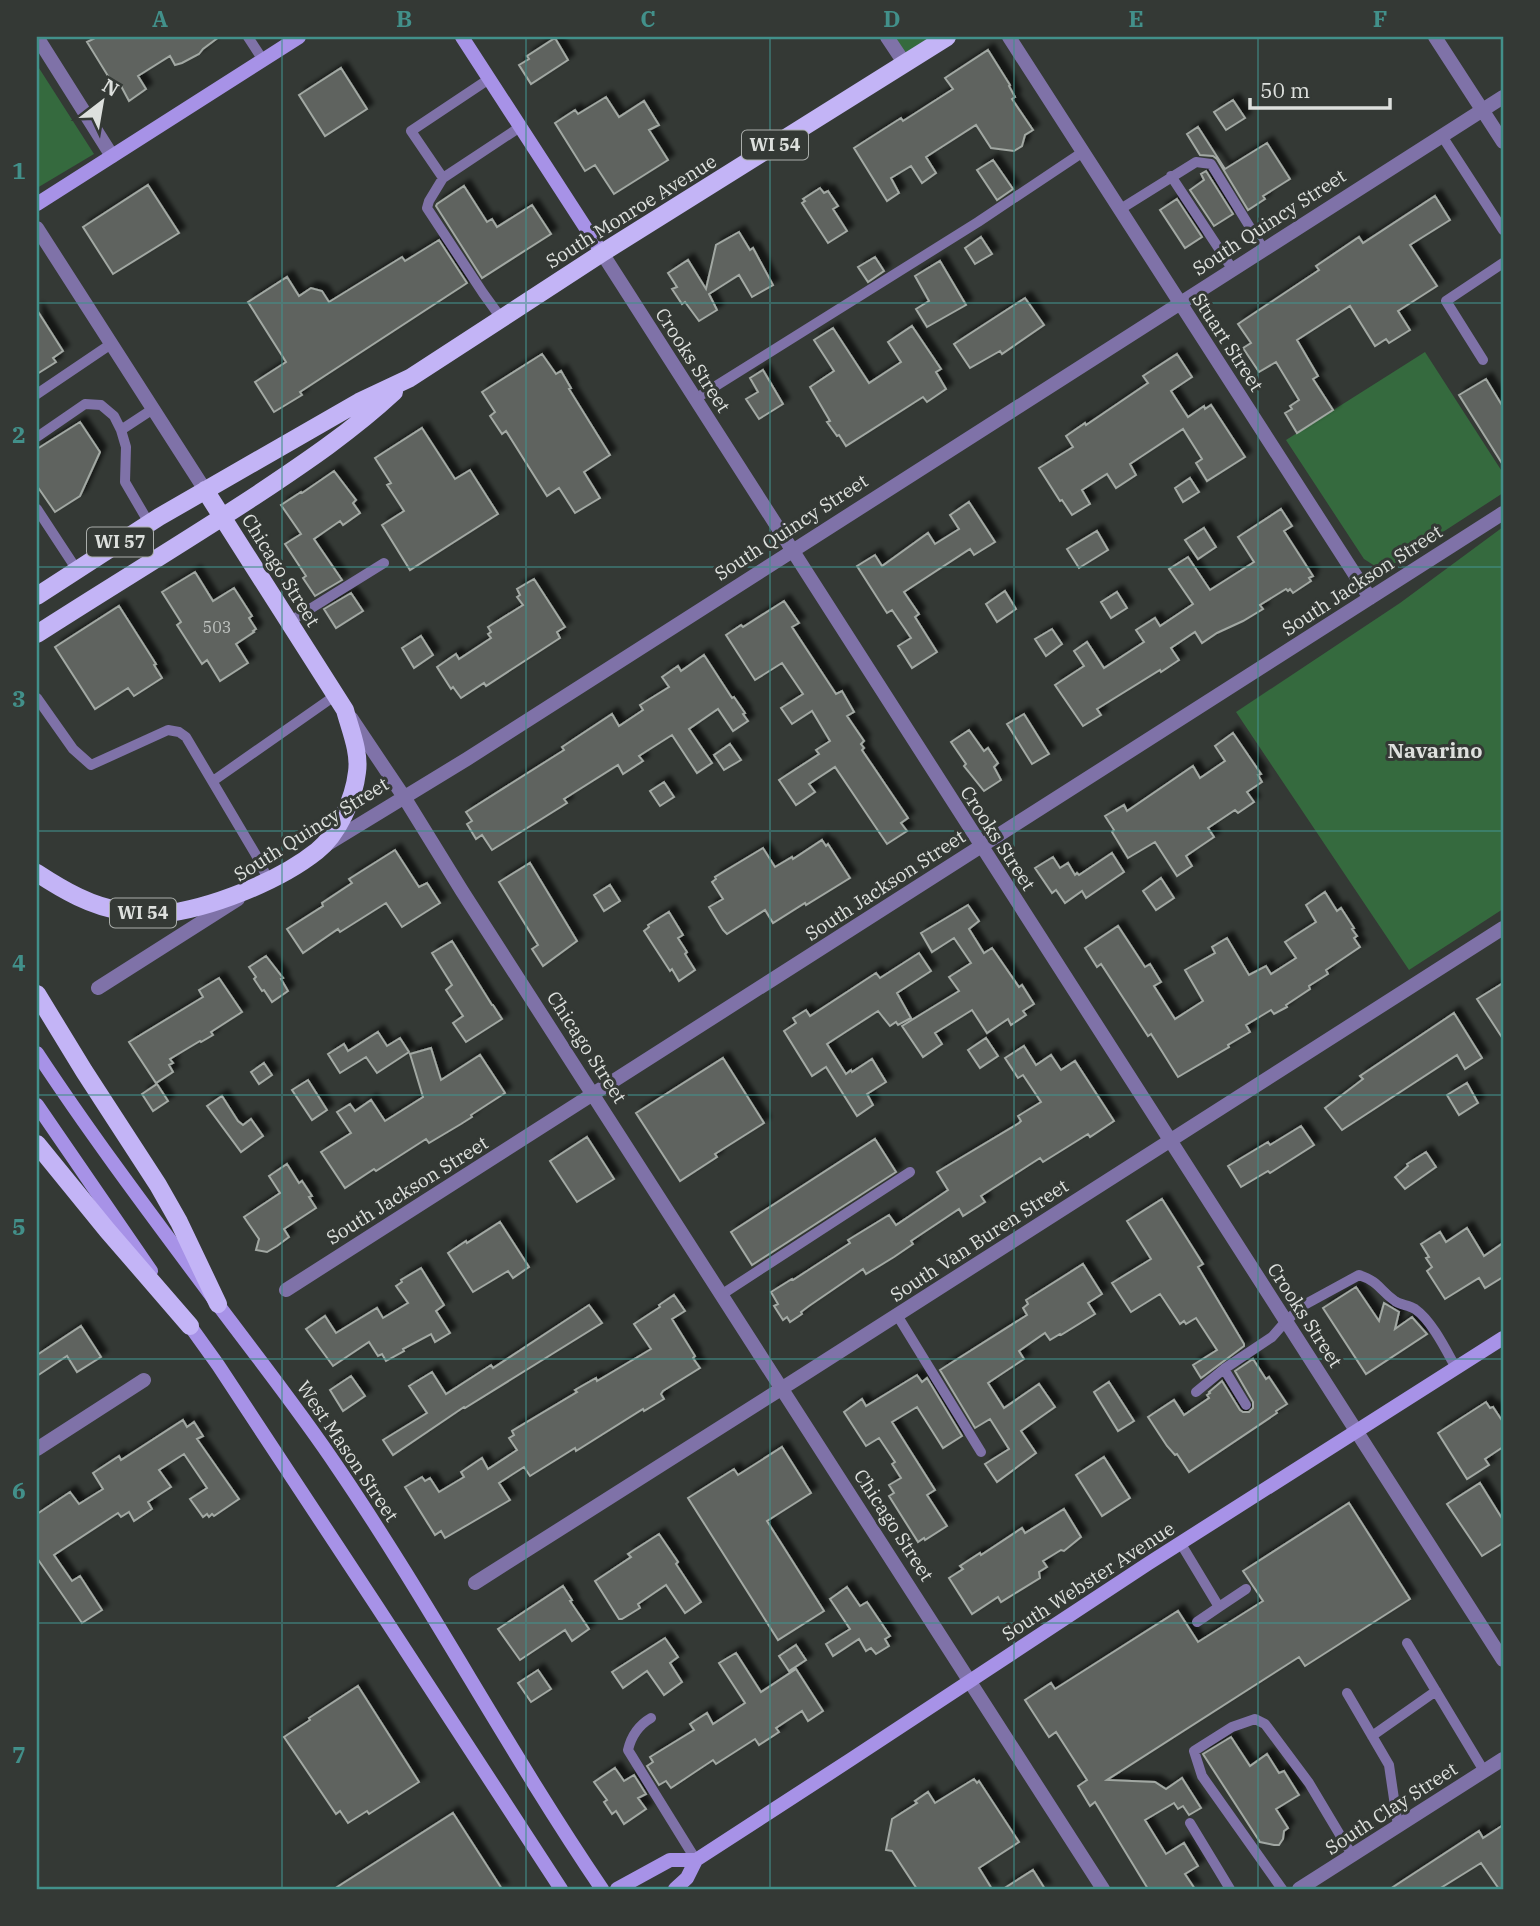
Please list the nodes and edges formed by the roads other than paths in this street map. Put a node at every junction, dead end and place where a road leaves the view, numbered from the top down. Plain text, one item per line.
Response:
1 (37, 37) edge
2 (247, 37) edge
3 (299, 37) edge
4 (462, 37) edge
5 (887, 37) edge
6 (947, 37) edge
7 (1009, 37) edge
8 (1435, 37) edge
9 (263, 60) junction
10 (905, 64) junction
11 (489, 79) junction
12 (1503, 97) edge
13 (1482, 110) junction
14 (520, 127) junction
15 (1442, 136) junction
16 (1503, 142) edge
17 (1083, 152) junction
18 (112, 156) junction
19 (1171, 176) junction
20 (443, 178) junction
21 (37, 204) edge
22 (1119, 210) junction
23 (37, 228) edge
24 (1503, 230) edge
25 (1264, 250) junction
26 (601, 253) junction
27 (1503, 263) edge
28 (1233, 270) junction
29 (1181, 303) junction
30 (502, 318) junction
31 (111, 344) junction
32 (1483, 360) dead end
33 (410, 378) junction
34 (37, 394) edge
35 (695, 400) junction
36 (153, 409) junction
37 (121, 430) junction
38 (37, 437) edge
39 (205, 490) junction
40 (37, 509) edge
41 (1503, 513) edge
42 (222, 517) junction
43 (149, 523) junction
44 (792, 552) junction
45 (384, 563) dead end
46 (77, 570) junction
47 (37, 596) edge
48 (1370, 598) junction
49 (289, 621) junction
50 (37, 634) edge
51 (37, 698) edge
52 (341, 703) junction
53 (213, 781) junction
54 (404, 797) junction
55 (981, 846) junction
56 (317, 851) junction
57 (37, 873) edge
58 (262, 885) junction
59 (1503, 928) edge
60 (98, 988) dead end
61 (37, 994) edge
62 (37, 1053) edge
63 (593, 1095) junction
64 (37, 1105) edge
65 (1170, 1141) junction
66 (37, 1144) edge
67 (910, 1172) dead end
68 (286, 1290) dead end
69 (722, 1295) junction
70 (218, 1304) junction
71 (897, 1315) junction
72 (1286, 1321) junction
73 (190, 1326) junction
74 (1503, 1338) edge
75 (1456, 1368) junction
76 (1224, 1370) junction
77 (144, 1380) dead end
78 (782, 1389) junction
79 (1196, 1392) dead end
80 (1246, 1405) dead end
81 (1357, 1432) junction
82 (37, 1449) edge
83 (981, 1452) dead end
84 (1181, 1544) junction
85 (475, 1583) dead end
86 (1247, 1590) dead end
87 (1219, 1607) junction
88 (1197, 1622) dead end
89 (1407, 1643) dead end
90 (1503, 1660) edge
91 (969, 1681) junction
92 (1436, 1691) junction
93 (1347, 1693) dead end
94 (651, 1718) dead end
95 (1372, 1736) junction
96 (1503, 1759) edge
97 (1484, 1771) junction
98 (1190, 1823) dead end
99 (1398, 1826) junction
100 (1352, 1855) junction
101 (696, 1860) junction
102 (561, 1889) edge
103 (602, 1889) edge
104 (617, 1889) edge
105 (675, 1889) edge
106 (1103, 1889) edge
107 (1230, 1889) edge
108 (1282, 1889) edge
109 (1299, 1889) edge

1 - 18 street
2 - 9 lane
3 - 9 main road
4 - 11 main road, Crooks Street
5 - 10 street
6 - 10 main road, South Monroe Avenue / WI 54
7 - 17 street, Stuart Street
8 - 13 street
9 - 18 main road
10 - 26 main road, South Monroe Avenue / WI 54
11 - 14 main road, Crooks Street
11 - 20 lane
12 - 13 street, South Quincy Street
13 - 15 street, South Quincy Street
13 - 16 street
14 - 20 lane
14 - 26 main road, Crooks Street
15 - 24 lane
15 - 25 street, South Quincy Street
17 - 22 street, Stuart Street
17 - 35 lane
18 - 21 main road
19 - 22 lane
19 - 25 lane
19 - 28 lane
20 - 30 lane
22 - 29 street, Stuart Street
23 - 31 street, Chicago Street
25 - 28 street, South Quincy Street
26 - 30 main road, South Monroe Avenue / WI 54
26 - 35 street, Crooks Street
27 - 32 lane
28 - 29 street, South Quincy Street
29 - 44 street, South Quincy Street
29 - 48 street, Stuart Street
30 - 33 main road, South Monroe Avenue / WI 54
31 - 34 lane
31 - 36 street, Chicago Street
33 - 39 main road, South Monroe Avenue / WI 54
33 - 42 main road, South Monroe Avenue / WI 54
35 - 44 street, Crooks Street
36 - 37 lane
36 - 39 street, Chicago Street
37 - 38 lane
37 - 43 lane
39 - 42 main road, Chicago Street / WI 54
39 - 43 main road, South Monroe Avenue / WI 57
40 - 46 lane
41 - 48 street, South Jackson Street
42 - 49 main road, Chicago Street / WI 54
42 - 50 main road, South Monroe Avenue / WI 54
43 - 46 main road, South Monroe Avenue / WI 57
44 - 54 street, South Quincy Street
44 - 55 street, Crooks Street
45 - 49 lane
46 - 47 main road, South Monroe Avenue / WI 57
48 - 55 street, South Jackson Street
49 - 52 main road, Chicago Street / WI 54
51 - 53 lane
52 - 53 lane
52 - 54 street, Chicago Street
52 - 56 main road, WI 54
53 - 58 lane
54 - 56 street, South Quincy Street
54 - 63 street, Chicago Street
55 - 63 street, South Jackson Street
55 - 65 street, Crooks Street
56 - 58 main road, South Quincy Street / WI 54
57 - 58 main road, WI 54
58 - 60 street, South Quincy Street
59 - 65 street, South Van Buren Street
61 - 70 main road
62 - 70 main road, West Mason Street
63 - 68 street, South Jackson Street
63 - 69 street, Chicago Street
64 - 73 main road
65 - 71 street, South Van Buren Street
65 - 72 street, Crooks Street
66 - 73 main road
67 - 69 lane
69 - 78 street, Chicago Street
70 - 103 main road, West Mason Street
71 - 78 street, South Van Buren Street
71 - 83 lane
72 - 75 lane
72 - 76 lane
72 - 81 street, Crooks Street
73 - 102 main road
74 - 75 main road, South Webster Avenue
75 - 81 main road, South Webster Avenue
76 - 79 lane
76 - 80 lane
77 - 82 street
78 - 85 street, South Van Buren Street
78 - 91 street, Chicago Street
81 - 84 main road, South Webster Avenue
81 - 90 street, Crooks Street
84 - 87 lane
84 - 91 main road, South Webster Avenue
86 - 87 lane
87 - 88 lane
89 - 92 lane
91 - 101 main road, South Webster Avenue
91 - 106 street, Chicago Street
92 - 95 lane
92 - 97 lane
93 - 95 lane
94 - 101 lane
95 - 99 lane
96 - 97 street, South Clay Street
97 - 99 street, South Clay Street
98 - 107 lane
99 - 100 street, South Clay Street
100 - 108 lane
100 - 109 street, South Clay Street
101 - 104 main road, South Webster Avenue
101 - 105 main road, South Webster Avenue

